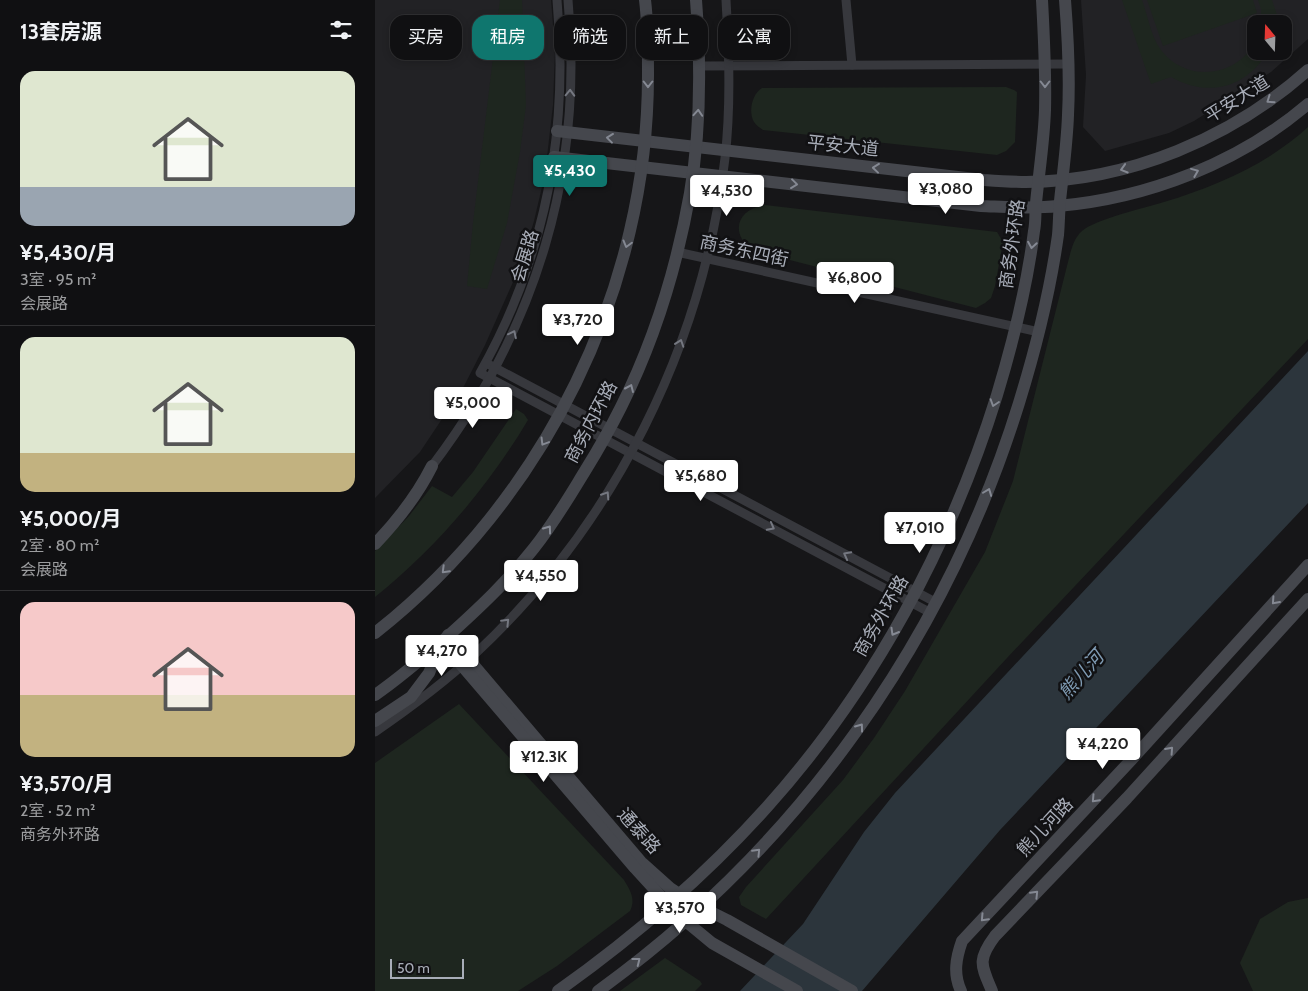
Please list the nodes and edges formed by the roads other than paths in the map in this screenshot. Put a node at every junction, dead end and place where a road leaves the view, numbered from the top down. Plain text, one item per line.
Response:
1 (557, 0) edge
2 (568, 0) edge
3 (645, 0) edge
4 (696, 0) edge
5 (727, 0) edge
6 (846, 0) edge
7 (1042, 0) edge
8 (1065, 0) edge
9 (1045, 64) junction
10 (1068, 64) junction
11 (852, 65) junction
12 (699, 66) junction
13 (729, 66) junction
14 (1308, 70) edge
15 (1308, 104) edge
16 (563, 132) junction
17 (645, 142) junction
18 (695, 147) junction
19 (725, 151) junction
20 (559, 157) junction
21 (643, 167) junction
22 (693, 172) junction
23 (723, 176) junction
24 (1062, 180) junction
25 (1039, 181) junction
26 (1060, 206) junction
27 (1036, 208) junction
28 (677, 252) junction
29 (706, 260) junction
30 (1017, 326) junction
31 (1039, 332) junction
32 (486, 363) junction
33 (496, 368) junction
34 (491, 378) junction
35 (563, 410) junction
36 (607, 433) junction
37 (637, 442) junction
38 (631, 452) junction
39 (432, 466) joint
40 (375, 544) edge
41 (1308, 565) edge
42 (913, 597) junction
43 (1308, 599) edge
44 (934, 608) junction
45 (375, 633) edge
46 (445, 638) junction
47 (465, 662) junction
48 (375, 695) edge
49 (375, 722) edge
50 (375, 732) edge
51 (680, 894) junction
52 (668, 904) junction
53 (701, 906) junction
54 (685, 920) junction
55 (558, 991) edge
56 (598, 991) edge
57 (797, 991) edge
58 (852, 991) edge
59 (961, 991) edge
60 (992, 991) edge

1 - 16 street, 会展路
16 -> 2 street, 会展路
3 -> 17 street, 商务内环路
4 - 12 street, 商务内环路
5 - 13 street
6 - 11 street
7 - 9 street, 商务外环路
8 - 10 street
9 - 10 street
9 - 11 street
9 -> 25 street, 商务外环路
10 - 24 street
11 - 13 street
12 - 13 street
18 -> 12 street, 商务内环路
13 - 19 street
14 -> 24 street, 平安大道
26 -> 15 street
17 -> 16 street, 平安大道
16 - 20 street, 会展路
17 - 18 street, 平安大道
17 - 21 street, 商务内环路
18 - 19 street, 平安大道
18 - 22 street, 商务内环路
19 - 23 street
25 -> 19 street, 平安大道
20 - 21 street
20 - 32 street, 会展路
33 -> 20 street, 会展路
21 - 22 street
21 -> 35 street, 商务内环路
22 - 23 street
22 - 28 street, 商务内环路
23 -> 27 street
23 - 29 street
24 - 25 street, 平安大道
24 - 26 street
25 - 27 street, 商务外环路
26 - 27 street
26 - 31 street
27 -> 30 street, 商务外环路
28 - 29 street, 商务东四街
36 -> 28 street, 商务内环路
29 - 30 street, 商务东四街
37 -> 29 street
30 - 31 street, 商务东四街
30 -> 42 street, 商务外环路
44 -> 31 street
32 - 33 street
32 - 34 street, 会展路
33 - 34 street, 会展路
33 - 35 street
34 - 35 street
34 - 39 street, 会展路
35 - 36 street
35 -> 45 street, 商务内环路
36 - 37 street
36 - 38 street
46 -> 36 street, 商务内环路
37 - 38 street
42 -> 37 street
38 -> 42 street
47 -> 38 street
39 - 40 street
41 -> 59 street, 熊儿河路
42 - 44 street
42 -> 51 street, 商务外环路
60 -> 43 street
53 -> 44 street
46 - 47 street, 通泰路
46 - 48 street, 商务内环路
46 - 49 street
47 - 50 street
47 - 51 street, 通泰路
47 - 52 street, 通泰路
51 - 52 street, 商务外环路
51 - 53 street, 通泰路
52 - 54 street, 通泰路
52 - 55 street, 商务外环路
53 - 54 street
53 - 58 street, 通泰路
56 -> 54 street
54 - 57 street, 通泰路

